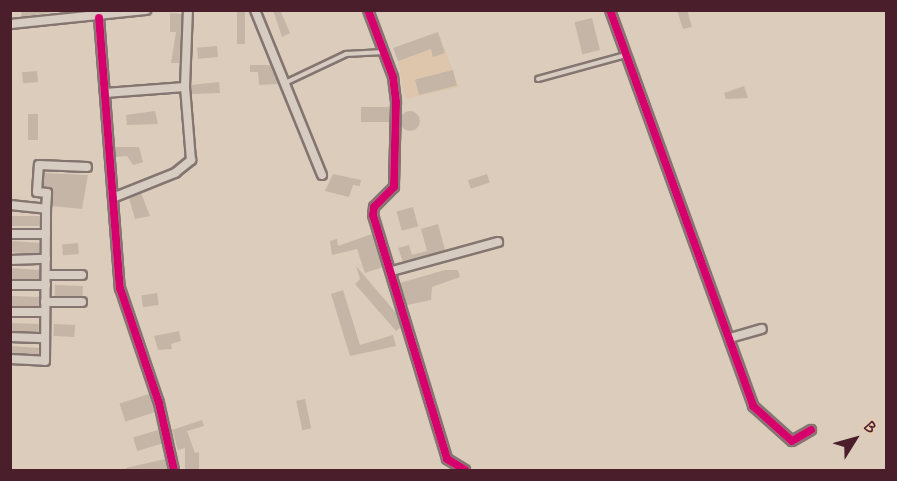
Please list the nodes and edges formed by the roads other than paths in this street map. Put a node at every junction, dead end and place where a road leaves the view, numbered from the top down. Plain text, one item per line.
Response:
1 (146, 10) edge
2 (188, 10) edge
3 (255, 10) edge
4 (368, 10) edge
5 (610, 10) edge
6 (68, 14) edge
7 (99, 18) junction
8 (10, 24) edge
9 (385, 52) junction
10 (627, 55) junction
11 (538, 79) dead end
12 (285, 83) junction
13 (185, 87) junction
14 (105, 93) junction
15 (87, 167) dead end
16 (322, 175) dead end
17 (115, 197) junction
18 (10, 206) edge
19 (46, 209) junction
20 (10, 234) edge
21 (46, 234) junction
22 (498, 242) dead end
23 (46, 259) junction
24 (10, 260) edge
25 (392, 271) junction
26 (46, 275) junction
27 (82, 275) dead end
28 (10, 285) edge
29 (46, 285) junction
30 (45, 302) junction
31 (82, 302) dead end
32 (10, 312) edge
33 (45, 312) junction
34 (762, 329) dead end
35 (10, 337) edge
36 (44, 338) junction
37 (730, 338) junction
38 (10, 359) edge
39 (811, 430) dead end
40 (174, 471) edge
41 (465, 471) edge

1 - 7 street
2 - 13 street
3 - 12 street
4 - 9 street
5 - 10 street
6 - 7 street
6 - 8 street
7 - 14 street
9 - 12 lane
9 - 25 street
10 - 11 lane
10 - 37 street
12 - 16 street
13 - 14 street
13 - 17 street
14 - 17 street
15 - 19 street
17 - 40 street
18 - 19 street
19 - 21 street
20 - 21 street
21 - 23 street
22 - 25 street
23 - 24 street
23 - 26 street
25 - 41 street
26 - 27 street
26 - 29 street
28 - 29 street
29 - 30 street
30 - 31 street
30 - 33 street
32 - 33 street
33 - 36 street
34 - 37 street
35 - 36 street
36 - 38 street
37 - 39 street

